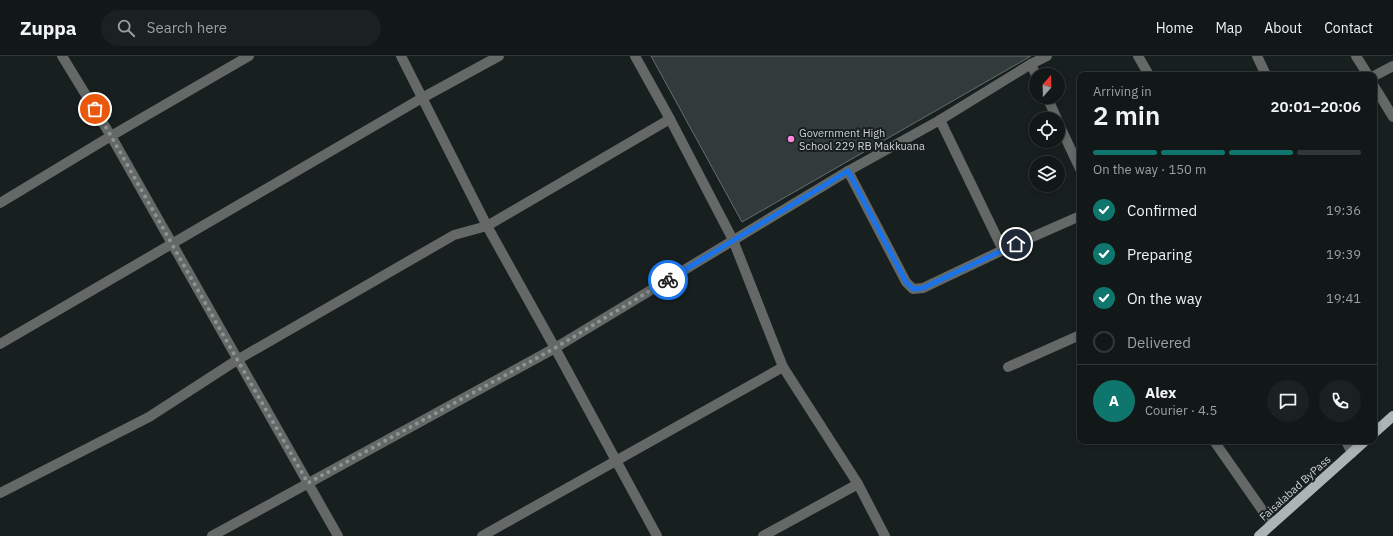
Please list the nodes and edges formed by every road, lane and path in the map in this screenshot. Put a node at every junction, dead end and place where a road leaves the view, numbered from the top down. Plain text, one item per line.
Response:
1 (62, 56) edge
2 (249, 56) edge
3 (402, 56) edge
4 (499, 56) edge
5 (635, 56) edge
6 (1047, 56) edge
7 (1138, 56) edge
8 (1257, 56) edge
9 (1356, 56) edge
10 (1031, 64) junction
11 (1393, 66) edge
12 (1033, 68) edge
13 (1147, 72) edge
14 (1265, 72) edge
15 (1366, 72) edge
16 (1377, 74) edge
17 (1377, 91) edge
18 (422, 98) junction
19 (1393, 117) edge
20 (670, 119) junction
21 (940, 120) junction
22 (111, 136) junction
23 (1065, 137) edge
24 (1077, 163) edge
25 (848, 171) junction
26 (0, 203) edge
27 (1077, 217) edge
28 (487, 226) junction
29 (733, 240) junction
30 (172, 245) junction
31 (1004, 250) junction
32 (1077, 336) edge
33 (0, 344) edge
34 (555, 348) junction
35 (237, 360) junction
36 (783, 367) junction
37 (1008, 367) dead end
38 (1393, 416) edge
39 (1377, 430) edge
40 (1216, 444) edge
41 (1348, 444) edge
42 (1362, 444) edge
43 (1352, 453) junction
44 (616, 461) junction
45 (308, 483) junction
46 (858, 484) junction
47 (0, 493) edge
48 (1272, 524) junction
49 (212, 536) edge
50 (338, 536) edge
51 (482, 536) edge
52 (657, 536) edge
53 (763, 536) edge
54 (885, 536) edge
55 (1259, 536) edge

1 - 22 street
2 - 22 street
3 - 18 street
4 - 18 street
5 - 20 street
6 - 10 street
7 - 13 street
8 - 14 street
9 - 15 street
10 - 12 street
10 - 21 street
11 - 16 street
17 - 19 street
18 - 28 street
18 - 30 street
20 - 28 street
20 - 29 street
21 - 25 street
21 - 31 street
22 - 26 street
22 - 30 street
23 - 24 street
25 - 29 street
25 - 31 street
27 - 31 street
28 - 34 street
28 - 35 street
29 - 34 street
29 - 36 street
30 - 33 street
30 - 35 street
32 - 37 street
34 - 44 street
34 - 45 street
35 - 45 street
35 - 47 street
36 - 44 street
36 - 46 street
38 - 39 main road
40 - 48 street
41 - 43 street
42 - 43 main road, Faisalabad ByPass
43 - 48 main road, Faisalabad ByPass
44 - 51 street
44 - 52 street
45 - 49 street
45 - 50 street
46 - 53 street
46 - 54 street
48 - 55 main road, Faisalabad ByPass

